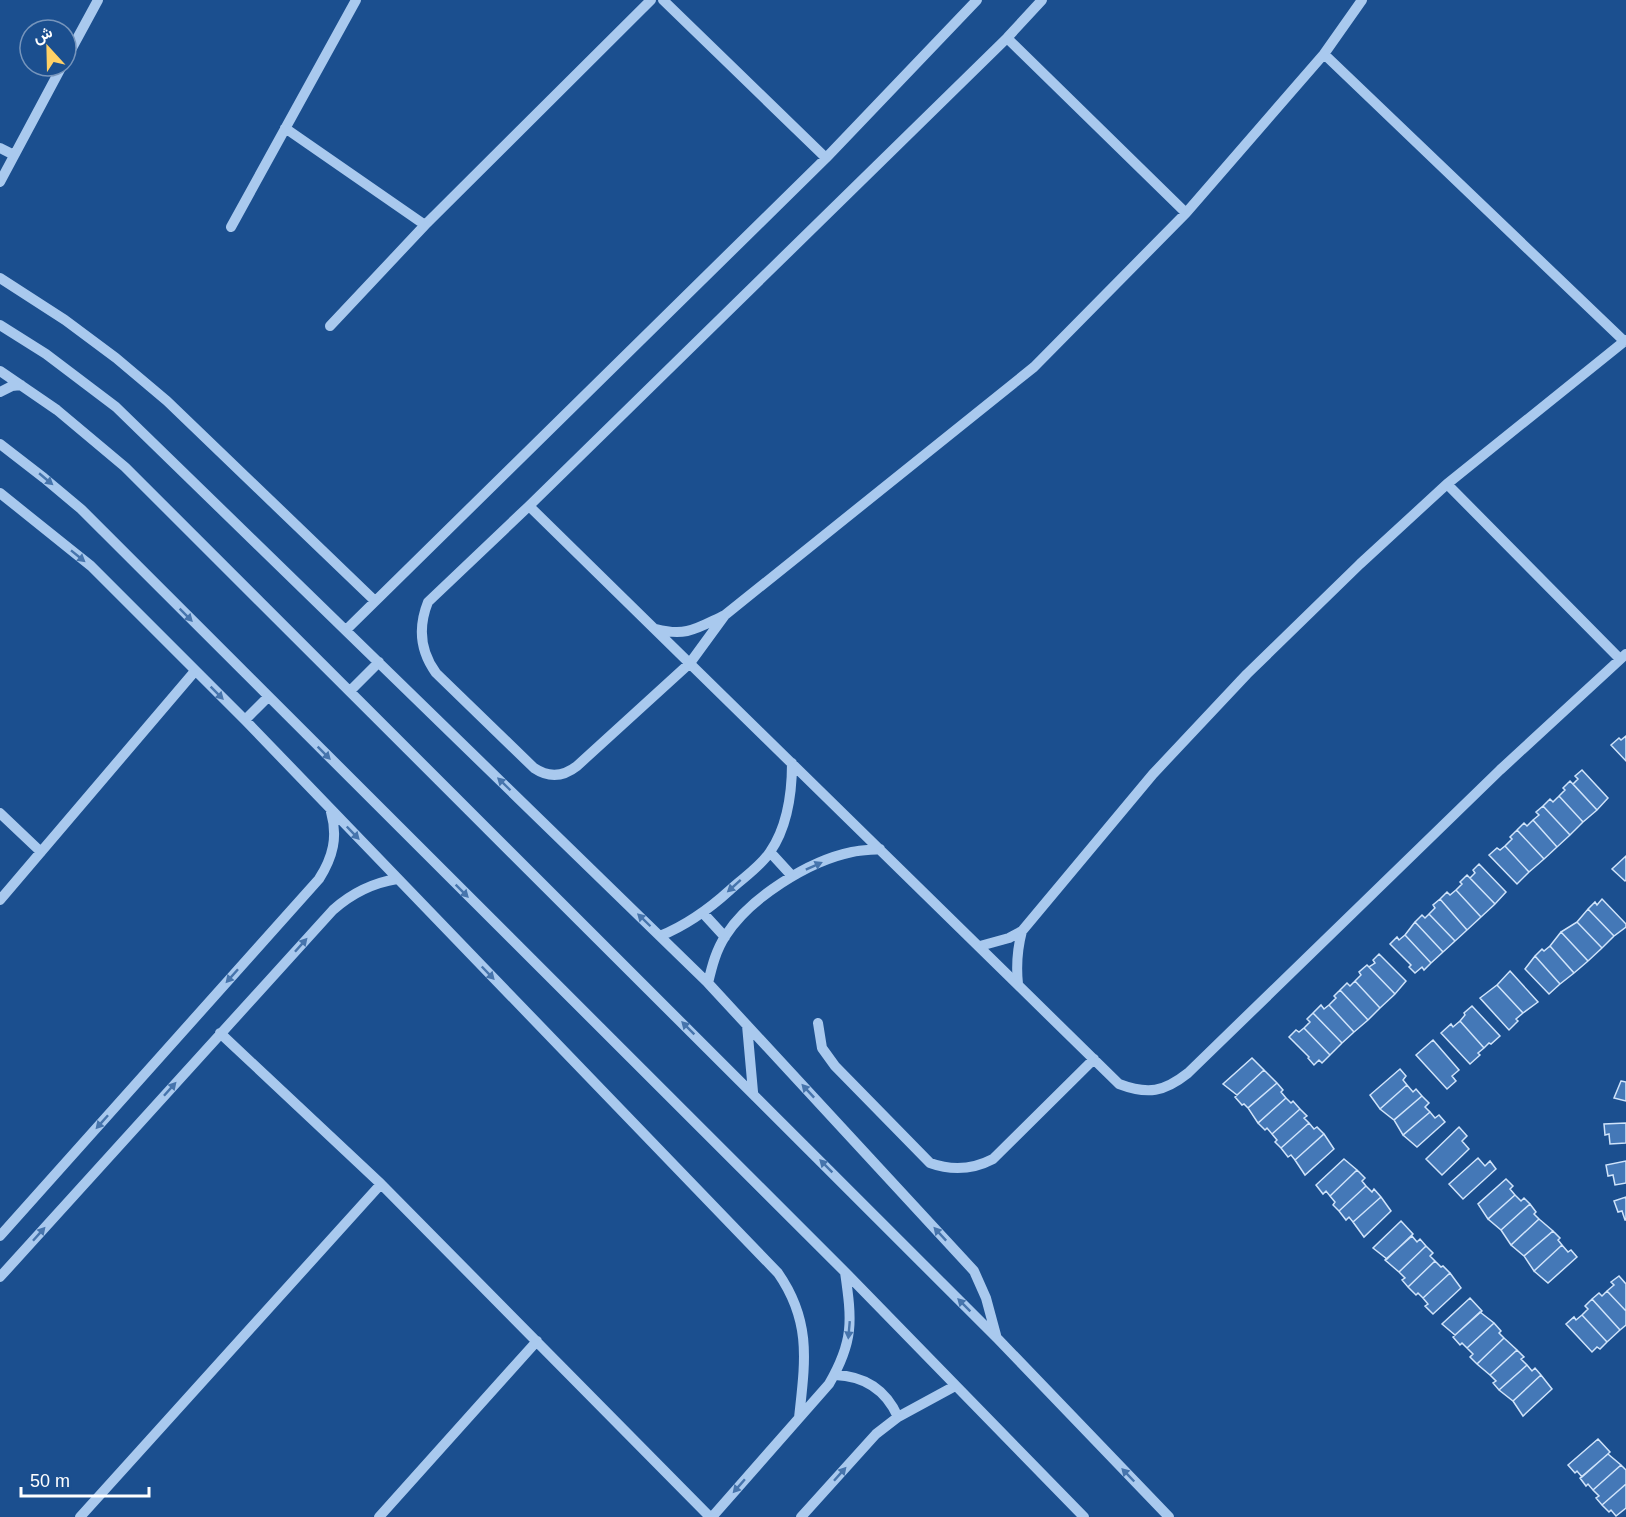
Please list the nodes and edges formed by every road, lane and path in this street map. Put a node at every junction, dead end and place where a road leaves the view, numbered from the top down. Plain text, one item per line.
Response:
1 (98, 0) edge
2 (356, 0) edge
3 (651, 0) edge
4 (663, 0) edge
5 (977, 0) edge
6 (1042, 0) edge
7 (1362, 0) edge
8 (78, 37) edge
9 (1007, 38) junction
10 (1324, 54) junction
11 (56, 78) edge
12 (285, 128) junction
13 (0, 148) edge
14 (14, 155) junction
15 (826, 158) junction
16 (0, 182) edge
17 (1186, 213) junction
18 (425, 225) junction
19 (231, 227) dead end
20 (0, 278) edge
21 (0, 325) edge
22 (330, 326) dead end
23 (1625, 340) edge
24 (0, 371) edge
25 (21, 385) junction
26 (0, 392) edge
27 (0, 444) edge
28 (1447, 484) junction
29 (0, 493) edge
30 (528, 506) junction
31 (375, 601) junction
32 (725, 615) junction
33 (656, 629) junction
34 (346, 630) junction
35 (1623, 656) edge
36 (379, 662) junction
37 (690, 663) junction
38 (195, 670) junction
39 (350, 691) junction
40 (268, 697) junction
41 (245, 720) junction
42 (792, 763) junction
43 (330, 808) junction
44 (0, 813) edge
45 (880, 849) junction
46 (41, 852) junction
47 (770, 852) junction
48 (792, 876) junction
49 (397, 879) junction
50 (0, 900) edge
51 (703, 913) junction
52 (1023, 932) junction
53 (660, 936) junction
54 (725, 937) junction
55 (980, 946) junction
56 (708, 983) junction
57 (1018, 984) junction
58 (818, 1023) dead end
59 (747, 1024) junction
60 (220, 1033) junction
61 (1094, 1059) junction
62 (753, 1092) junction
63 (381, 1184) junction
64 (0, 1236) edge
65 (845, 1272) junction
66 (0, 1277) edge
67 (997, 1338) junction
68 (537, 1341) junction
69 (835, 1375) junction
70 (955, 1386) junction
71 (898, 1417) junction
72 (799, 1418) junction
73 (80, 1517) edge
74 (379, 1517) edge
75 (711, 1517) edge
76 (801, 1517) edge
77 (1084, 1517) edge
78 (1169, 1517) edge

1 - 8 street
2 - 12 street
3 - 18 street
4 - 15 street
5 - 15 street
6 - 9 street
7 - 10 street
9 - 17 street
9 - 30 street
10 - 17 street
10 - 23 street
11 - 14 street
12 - 18 street
12 - 19 street
13 - 14 street
14 - 16 street
15 - 31 street
17 - 32 street
18 - 22 street
20 - 31 street
21 - 34 street
23 - 28 street
24 - 25 street
25 - 26 street
25 - 39 street
27 -> 40 street
28 - 35 street
28 - 52 street
29 -> 38 street
30 - 33 street
30 - 37 street
31 - 34 street
32 - 33 street
32 - 37 street
33 - 37 street
34 - 36 street
35 - 61 street
36 - 39 street
53 -> 36 street
37 - 42 street
38 -> 41 street
38 - 46 street
62 -> 39 street
40 - 41 street
40 -> 65 street
41 - 43 street
42 - 45 street
42 - 47 street
43 -> 49 street
43 -> 64 street
44 - 46 street
48 -> 45 street
45 - 55 street
46 - 50 street
47 - 48 street
47 -> 51 street
48 - 54 street
60 -> 49 street
49 -> 72 street
51 - 53 street
51 - 54 street
52 - 55 street
52 - 57 street
53 - 56 street
54 - 56 street
55 - 57 street
56 - 59 street
57 - 61 street
58 - 61 street
59 - 62 street
67 -> 59 street
60 - 63 street
66 -> 60 street
67 -> 62 street
63 - 68 street
63 - 73 street
65 -> 69 street
65 - 70 street
78 -> 67 street
68 - 74 street
68 - 75 street
69 - 71 street
69 - 72 street
70 - 71 street
70 - 77 street
76 -> 71 street
72 -> 75 street

